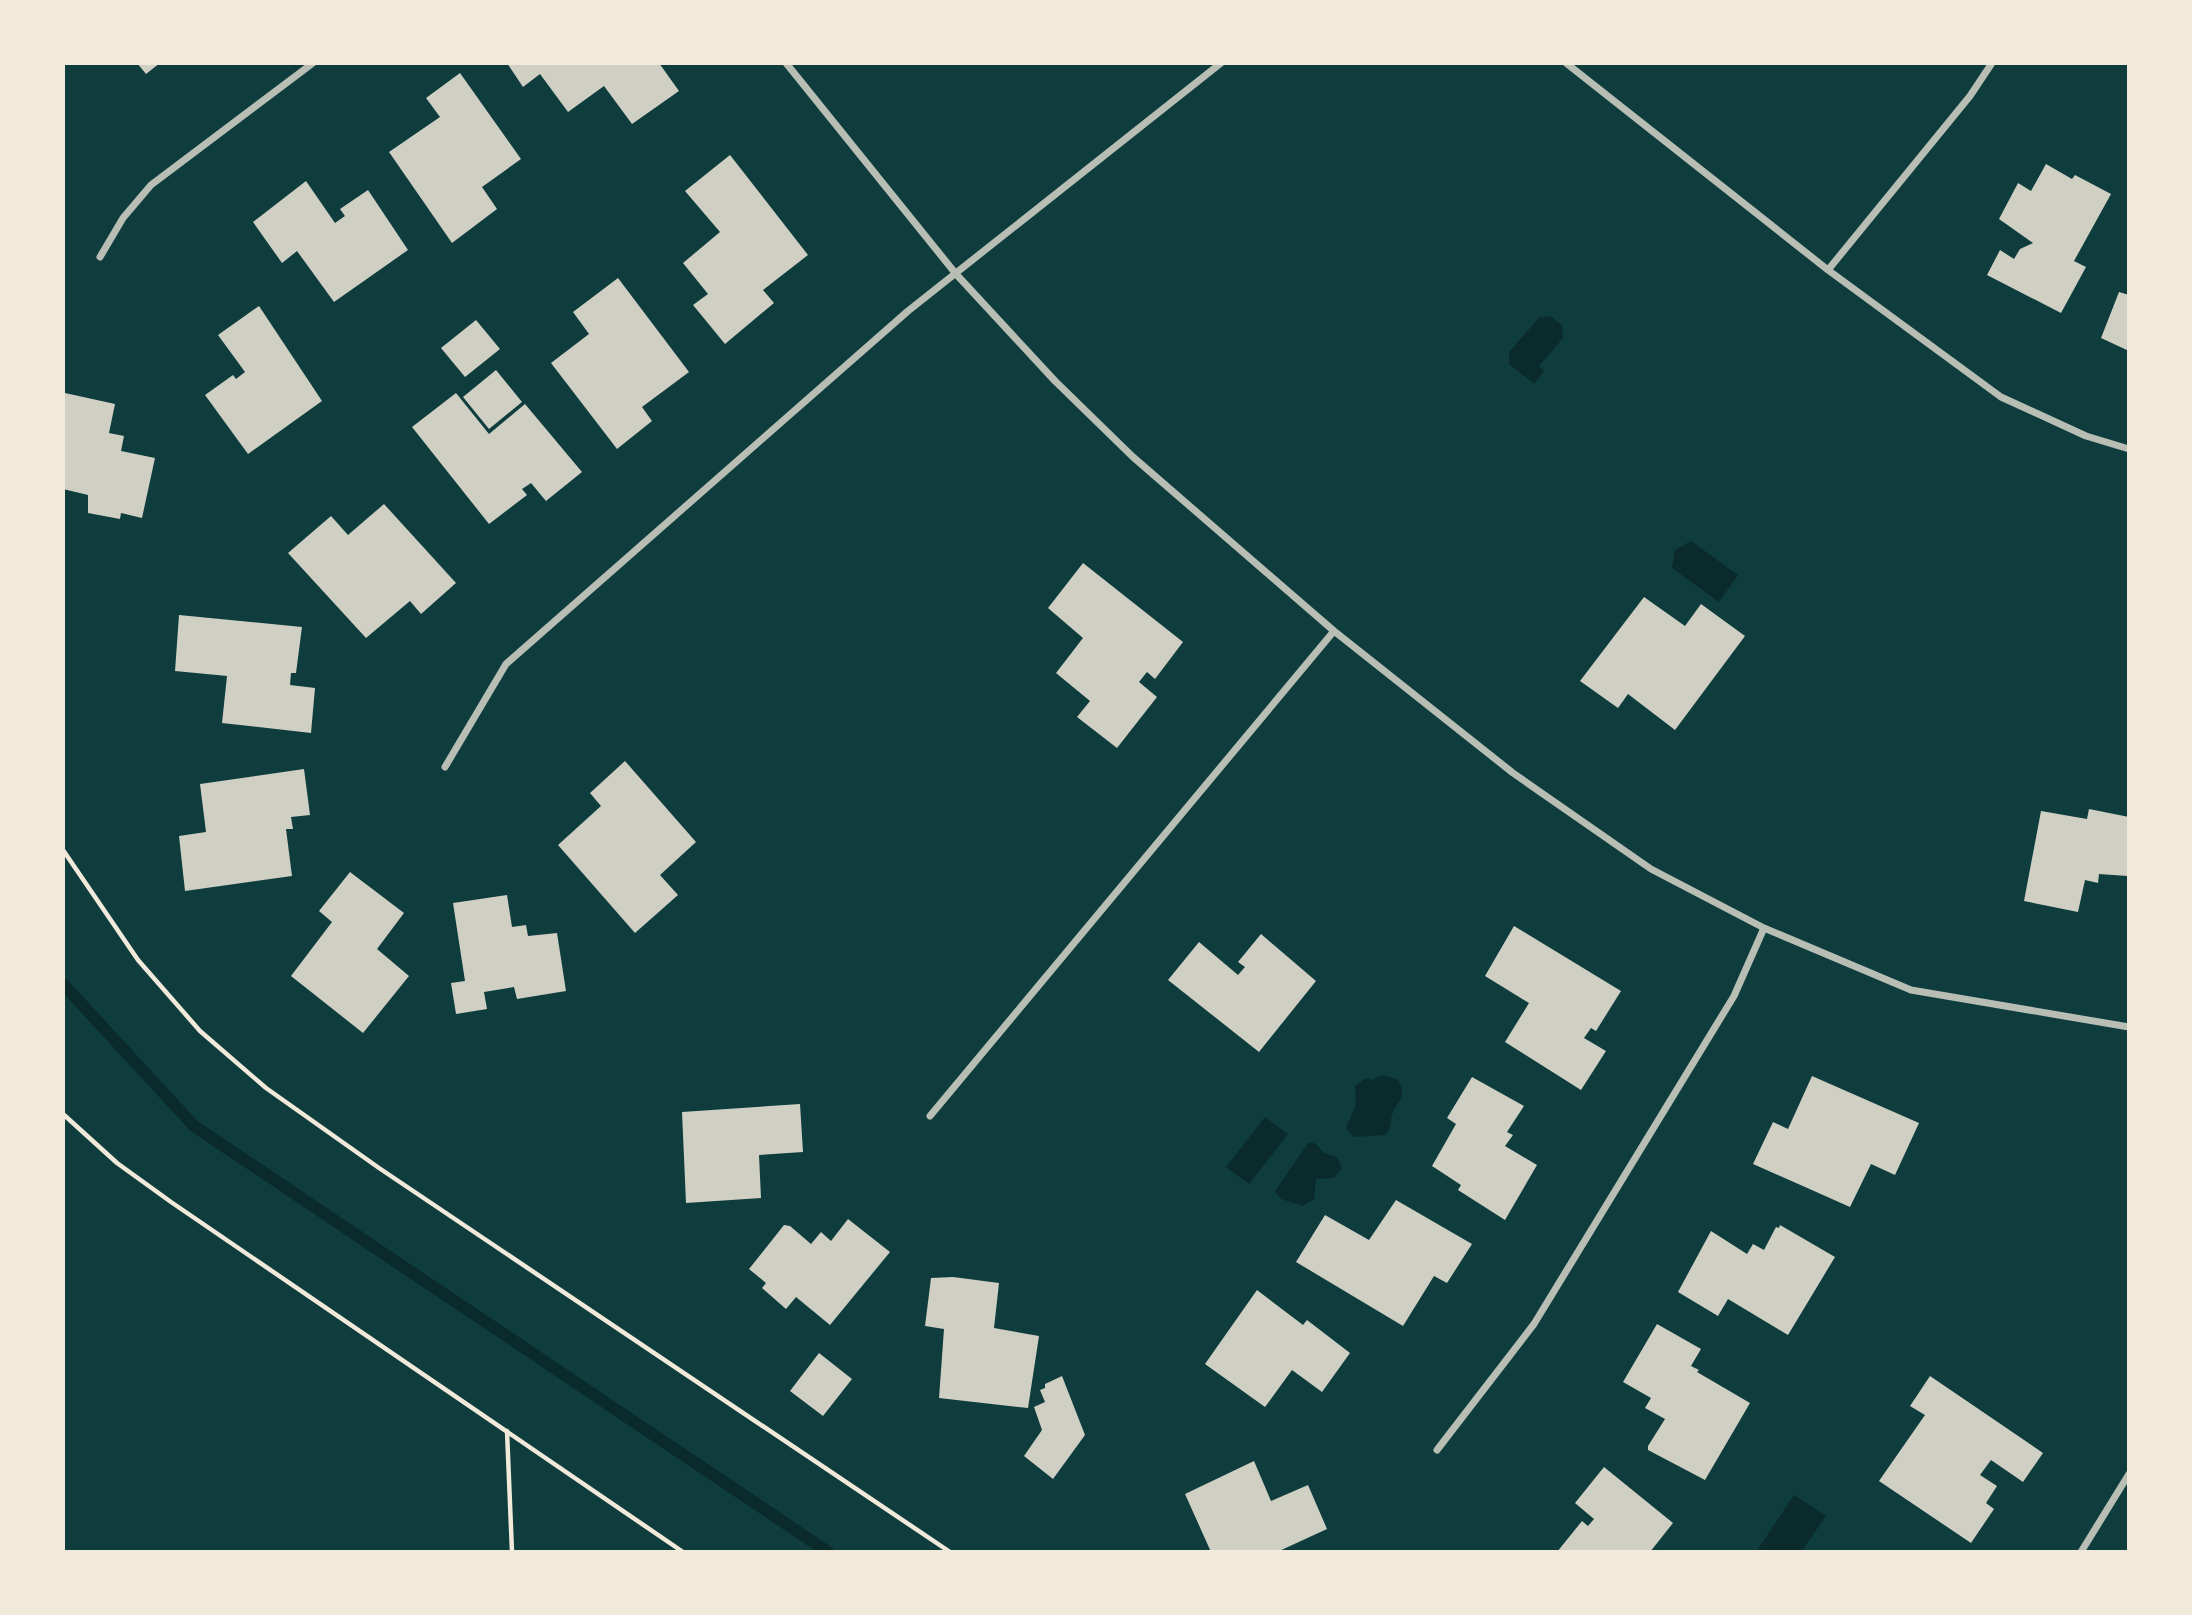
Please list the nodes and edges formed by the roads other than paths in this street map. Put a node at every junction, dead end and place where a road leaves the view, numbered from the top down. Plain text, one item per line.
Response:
1 (313, 63) edge
2 (786, 63) edge
3 (1221, 63) edge
4 (1566, 63) edge
5 (1992, 63) edge
6 (100, 257) dead end
7 (1828, 270) junction
8 (956, 274) junction
9 (2129, 449) edge
10 (1334, 631) junction
11 (445, 767) dead end
12 (1764, 928) junction
13 (2129, 1027) edge
14 (930, 1116) dead end
15 (1437, 1450) dead end
16 (2129, 1474) edge
17 (2081, 1552) edge

1 - 6 street
2 - 8 street
3 - 8 street
4 - 7 street
5 - 7 street
7 - 9 street
8 - 10 street
8 - 11 street
10 - 12 street
10 - 14 street
12 - 13 street
12 - 15 street
16 - 17 street

